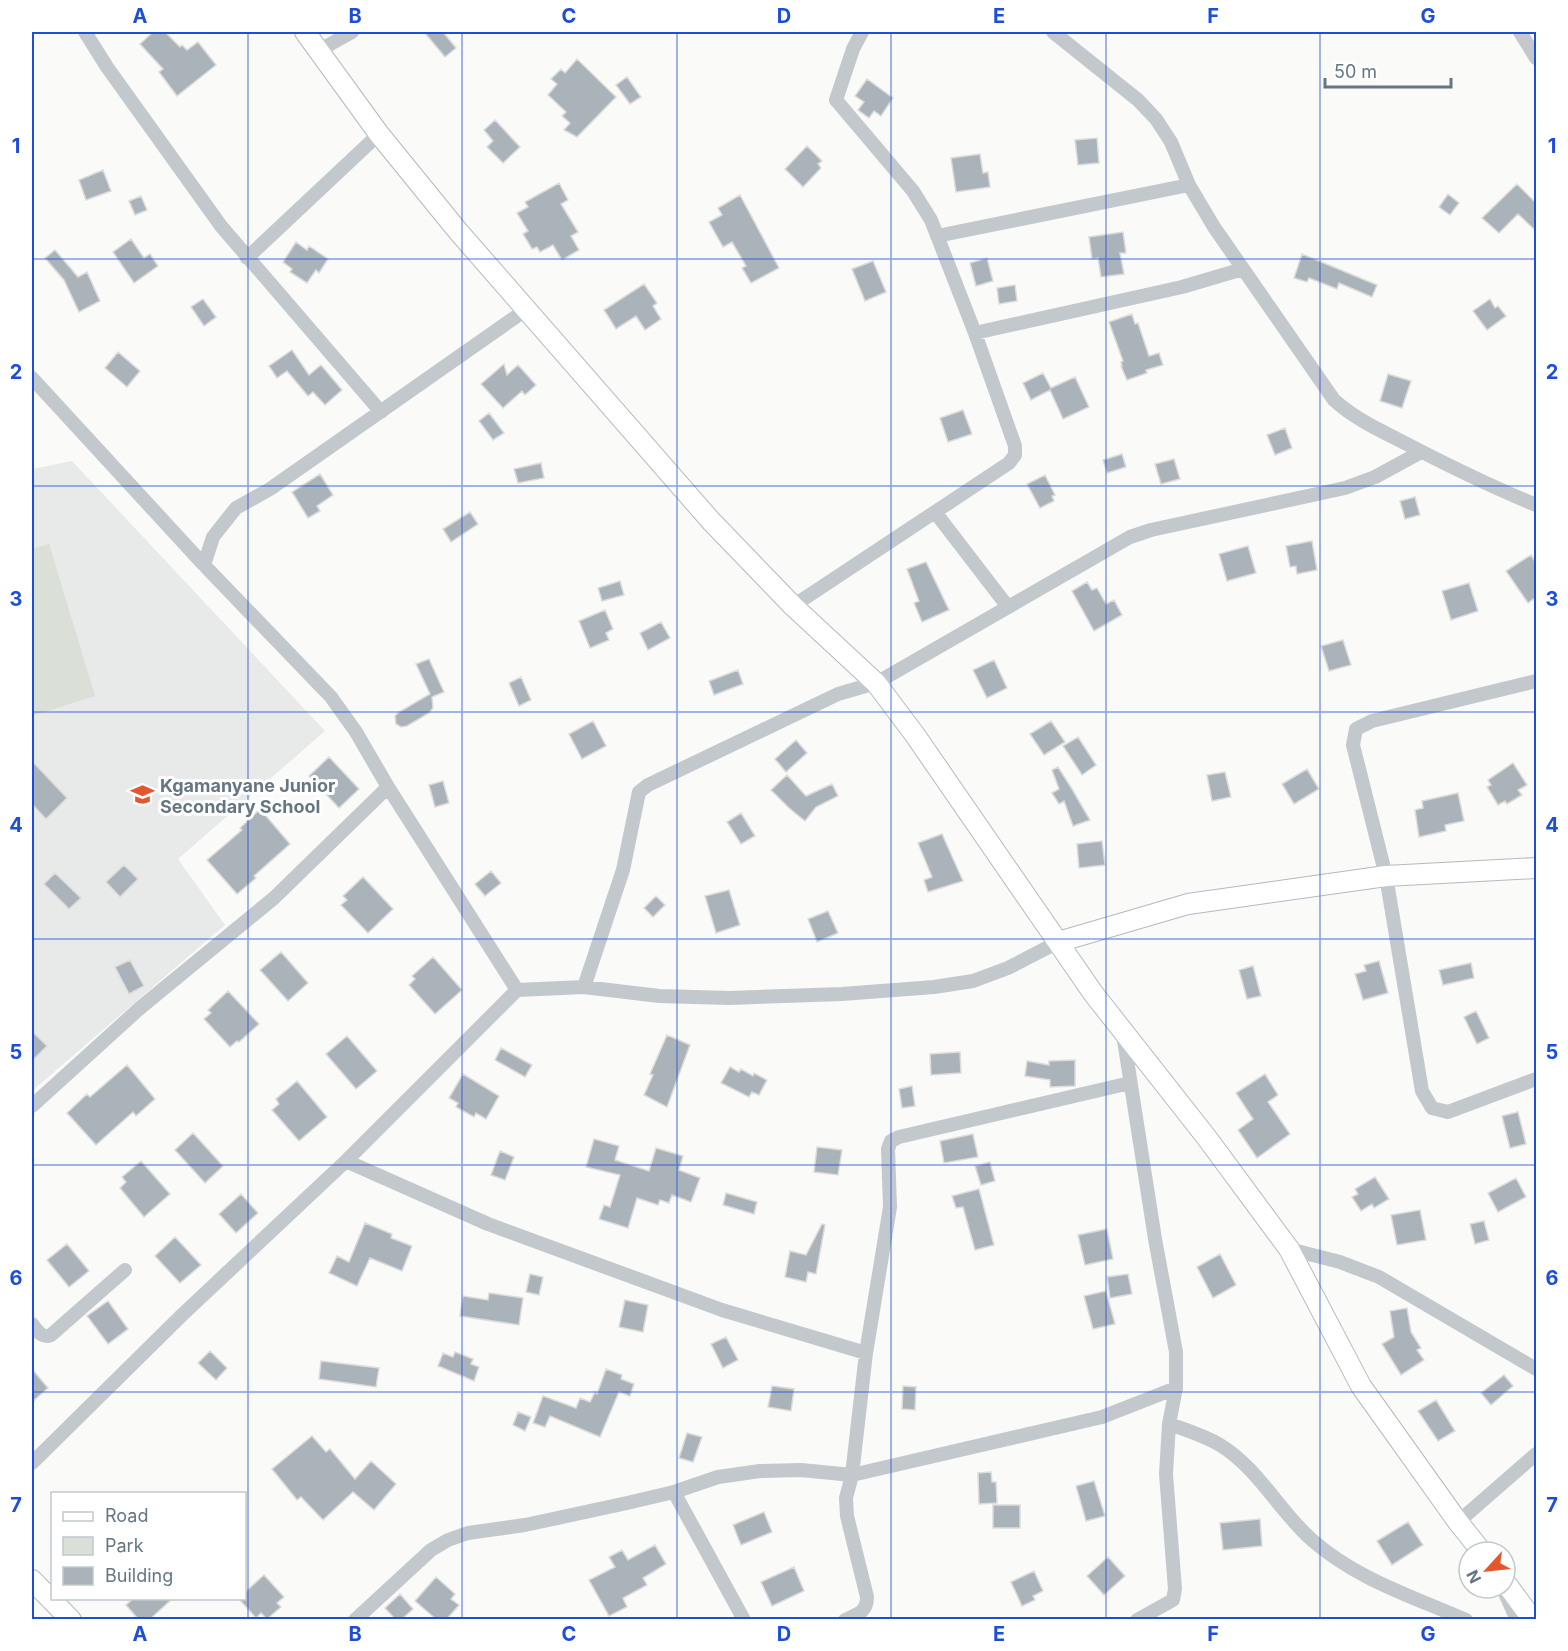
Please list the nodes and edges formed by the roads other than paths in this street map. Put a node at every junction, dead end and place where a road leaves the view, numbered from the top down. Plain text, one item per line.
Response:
1 (85, 32) edge
2 (305, 32) edge
3 (352, 32) edge
4 (862, 32) edge
5 (1053, 32) edge
6 (1520, 32) edge
7 (318, 51) junction
8 (1536, 58) edge
9 (379, 134) junction
10 (1190, 184) junction
11 (938, 236) junction
12 (247, 258) junction
13 (1243, 269) junction
14 (527, 309) junction
15 (975, 333) junction
16 (32, 378) edge
17 (381, 412) junction
18 (1421, 452) junction
19 (1536, 505) edge
20 (935, 512) junction
21 (204, 565) junction
22 (793, 606) junction
23 (1008, 607) junction
24 (1536, 681) edge
25 (876, 683) junction
26 (388, 787) junction
27 (1536, 868) edge
28 (1386, 876) junction
29 (1058, 942) junction
30 (584, 987) junction
31 (517, 990) junction
32 (1122, 1029) junction
33 (1536, 1079) edge
34 (1130, 1083) junction
35 (32, 1106) edge
36 (346, 1161) junction
37 (1289, 1249) junction
38 (125, 1270) dead end
39 (32, 1324) edge
40 (866, 1353) junction
41 (1536, 1369) edge
42 (1176, 1388) junction
43 (1169, 1424) junction
44 (1536, 1454) edge
45 (32, 1464) edge
46 (852, 1475) junction
47 (674, 1492) junction
48 (1458, 1522) junction
49 (1472, 1540) edge
50 (32, 1580) edge
51 (1517, 1598) edge
52 (51, 1599) edge
53 (52, 1600) edge
54 (1508, 1600) edge
55 (71, 1620) edge
56 (355, 1620) edge
57 (744, 1620) edge
58 (845, 1620) edge
59 (1137, 1620) edge
60 (1466, 1620) edge
61 (1517, 1620) edge
62 (1533, 1620) edge

1 - 12 street
2 - 7 street
3 - 7 street
4 - 11 street
5 - 10 street
6 - 8 street
7 - 9 street
9 - 12 street
9 - 14 street
10 - 11 street
10 - 13 street
11 - 15 street
12 - 17 street
13 - 15 street
13 - 18 street
14 - 17 street
14 - 22 street
15 - 20 street
16 - 21 street
17 - 21 street
18 - 19 street
18 - 23 street
20 - 22 street
20 - 23 street
21 - 26 street
22 - 25 street
23 - 25 street
24 - 28 street
25 - 29 street
25 - 30 street
26 - 31 street
26 - 35 street
27 - 28 street
28 - 29 street
28 - 33 street
29 - 30 street
29 - 32 street
30 - 31 street
31 - 36 street
32 - 34 street
32 - 37 street
34 - 40 street
34 - 42 street
36 - 40 street
36 - 45 street
37 - 41 street
37 - 48 street
38 - 39 street
40 - 46 street
42 - 43 street
42 - 46 street
43 - 59 street
43 - 60 street
44 - 48 street
46 - 47 street
46 - 58 street
47 - 56 street
47 - 57 street
48 - 49 street
50 - 52 street
51 - 62 street
53 - 55 street
54 - 61 street

